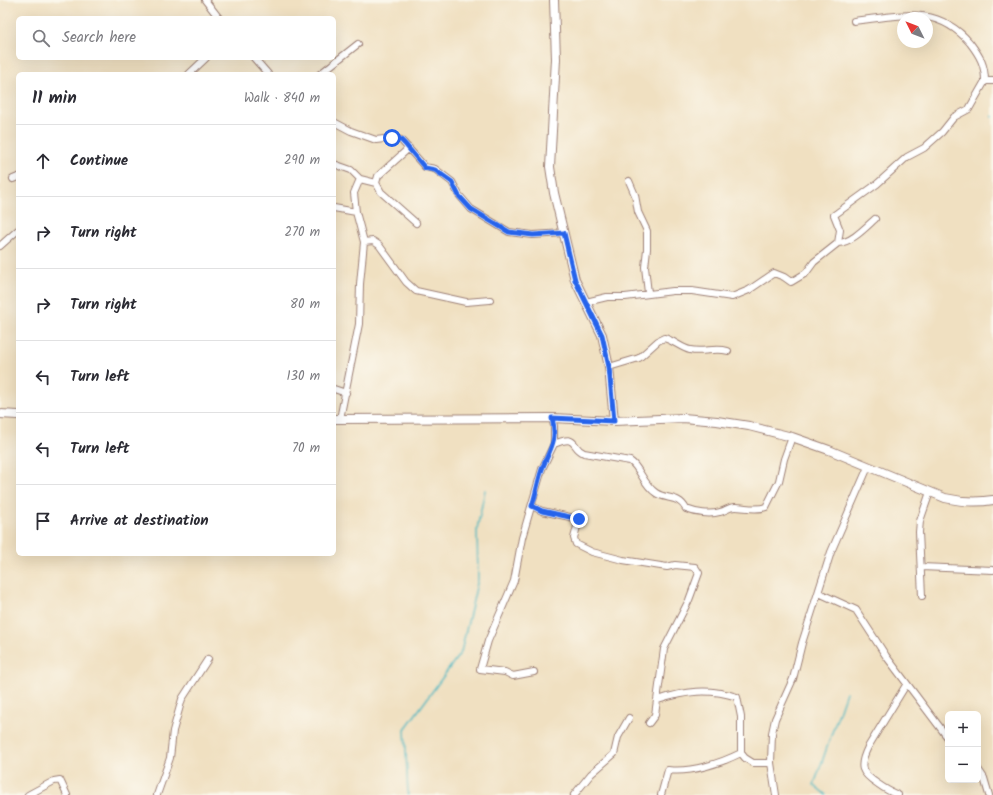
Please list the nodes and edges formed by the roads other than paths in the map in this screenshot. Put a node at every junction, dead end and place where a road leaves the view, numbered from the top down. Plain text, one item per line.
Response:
1 (205, 0) edge
2 (554, 0) edge
3 (217, 16) edge
4 (854, 21) dead end
5 (358, 44) dead end
6 (204, 60) edge
7 (256, 60) edge
8 (191, 72) edge
9 (266, 72) edge
10 (323, 72) edge
11 (985, 81) junction
12 (993, 81) edge
13 (336, 123) edge
14 (409, 148) junction
15 (336, 165) edge
16 (360, 179) junction
17 (630, 181) dead end
18 (376, 183) junction
19 (336, 208) edge
20 (356, 212) junction
21 (875, 219) dead end
22 (416, 223) dead end
23 (16, 232) edge
24 (564, 233) junction
25 (364, 242) junction
26 (838, 243) junction
27 (0, 246) edge
28 (648, 293) junction
29 (490, 300) dead end
30 (586, 302) junction
31 (728, 351) dead end
32 (609, 367) junction
33 (336, 390) edge
34 (346, 393) junction
35 (0, 414) edge
36 (16, 415) edge
37 (552, 418) junction
38 (337, 419) edge
39 (614, 421) junction
40 (792, 437) junction
41 (554, 444) junction
42 (868, 467) junction
43 (930, 492) junction
44 (993, 500) edge
45 (532, 506) junction
46 (921, 567) junction
47 (993, 570) edge
48 (819, 593) junction
49 (922, 596) dead end
50 (208, 659) dead end
51 (534, 672) dead end
52 (906, 685) junction
53 (658, 700) junction
54 (629, 718) dead end
55 (649, 723) dead end
56 (945, 734) edge
57 (741, 753) junction
58 (772, 764) junction
59 (981, 774) edge
60 (28, 795) edge
61 (67, 795) edge
62 (157, 795) edge
63 (574, 795) edge
64 (660, 795) edge
65 (776, 795) edge
66 (898, 795) edge
67 (989, 795) edge

1 - 3 street
2 - 24 main road
4 - 11 street
5 - 10 street
6 - 8 street
7 - 9 street
11 - 12 street
11 - 26 street
13 - 14 street
14 - 18 street
14 - 24 street
15 - 16 street
16 - 18 street
16 - 20 street
17 - 28 street
18 - 22 street
19 - 20 street
20 - 25 street
21 - 26 street
23 - 27 street
24 - 30 main road
25 - 29 street
25 - 34 street
26 - 28 street
28 - 30 street
30 - 32 main road
31 - 32 street
32 - 39 main road
33 - 34 street
34 - 38 street
35 - 36 main road
37 - 38 main road
37 - 39 main road
37 - 41 street
39 - 40 main road
40 - 41 street
40 - 42 main road
41 - 45 street
42 - 43 main road
42 - 48 street
43 - 44 main road
43 - 46 street
45 - 51 street
45 - 53 street
46 - 47 street
46 - 49 street
48 - 52 street
48 - 58 street
50 - 62 street
52 - 56 street
52 - 66 street
53 - 55 street
53 - 57 street
54 - 63 street
57 - 58 street
57 - 64 street
58 - 65 street
59 - 67 street
60 - 61 street

